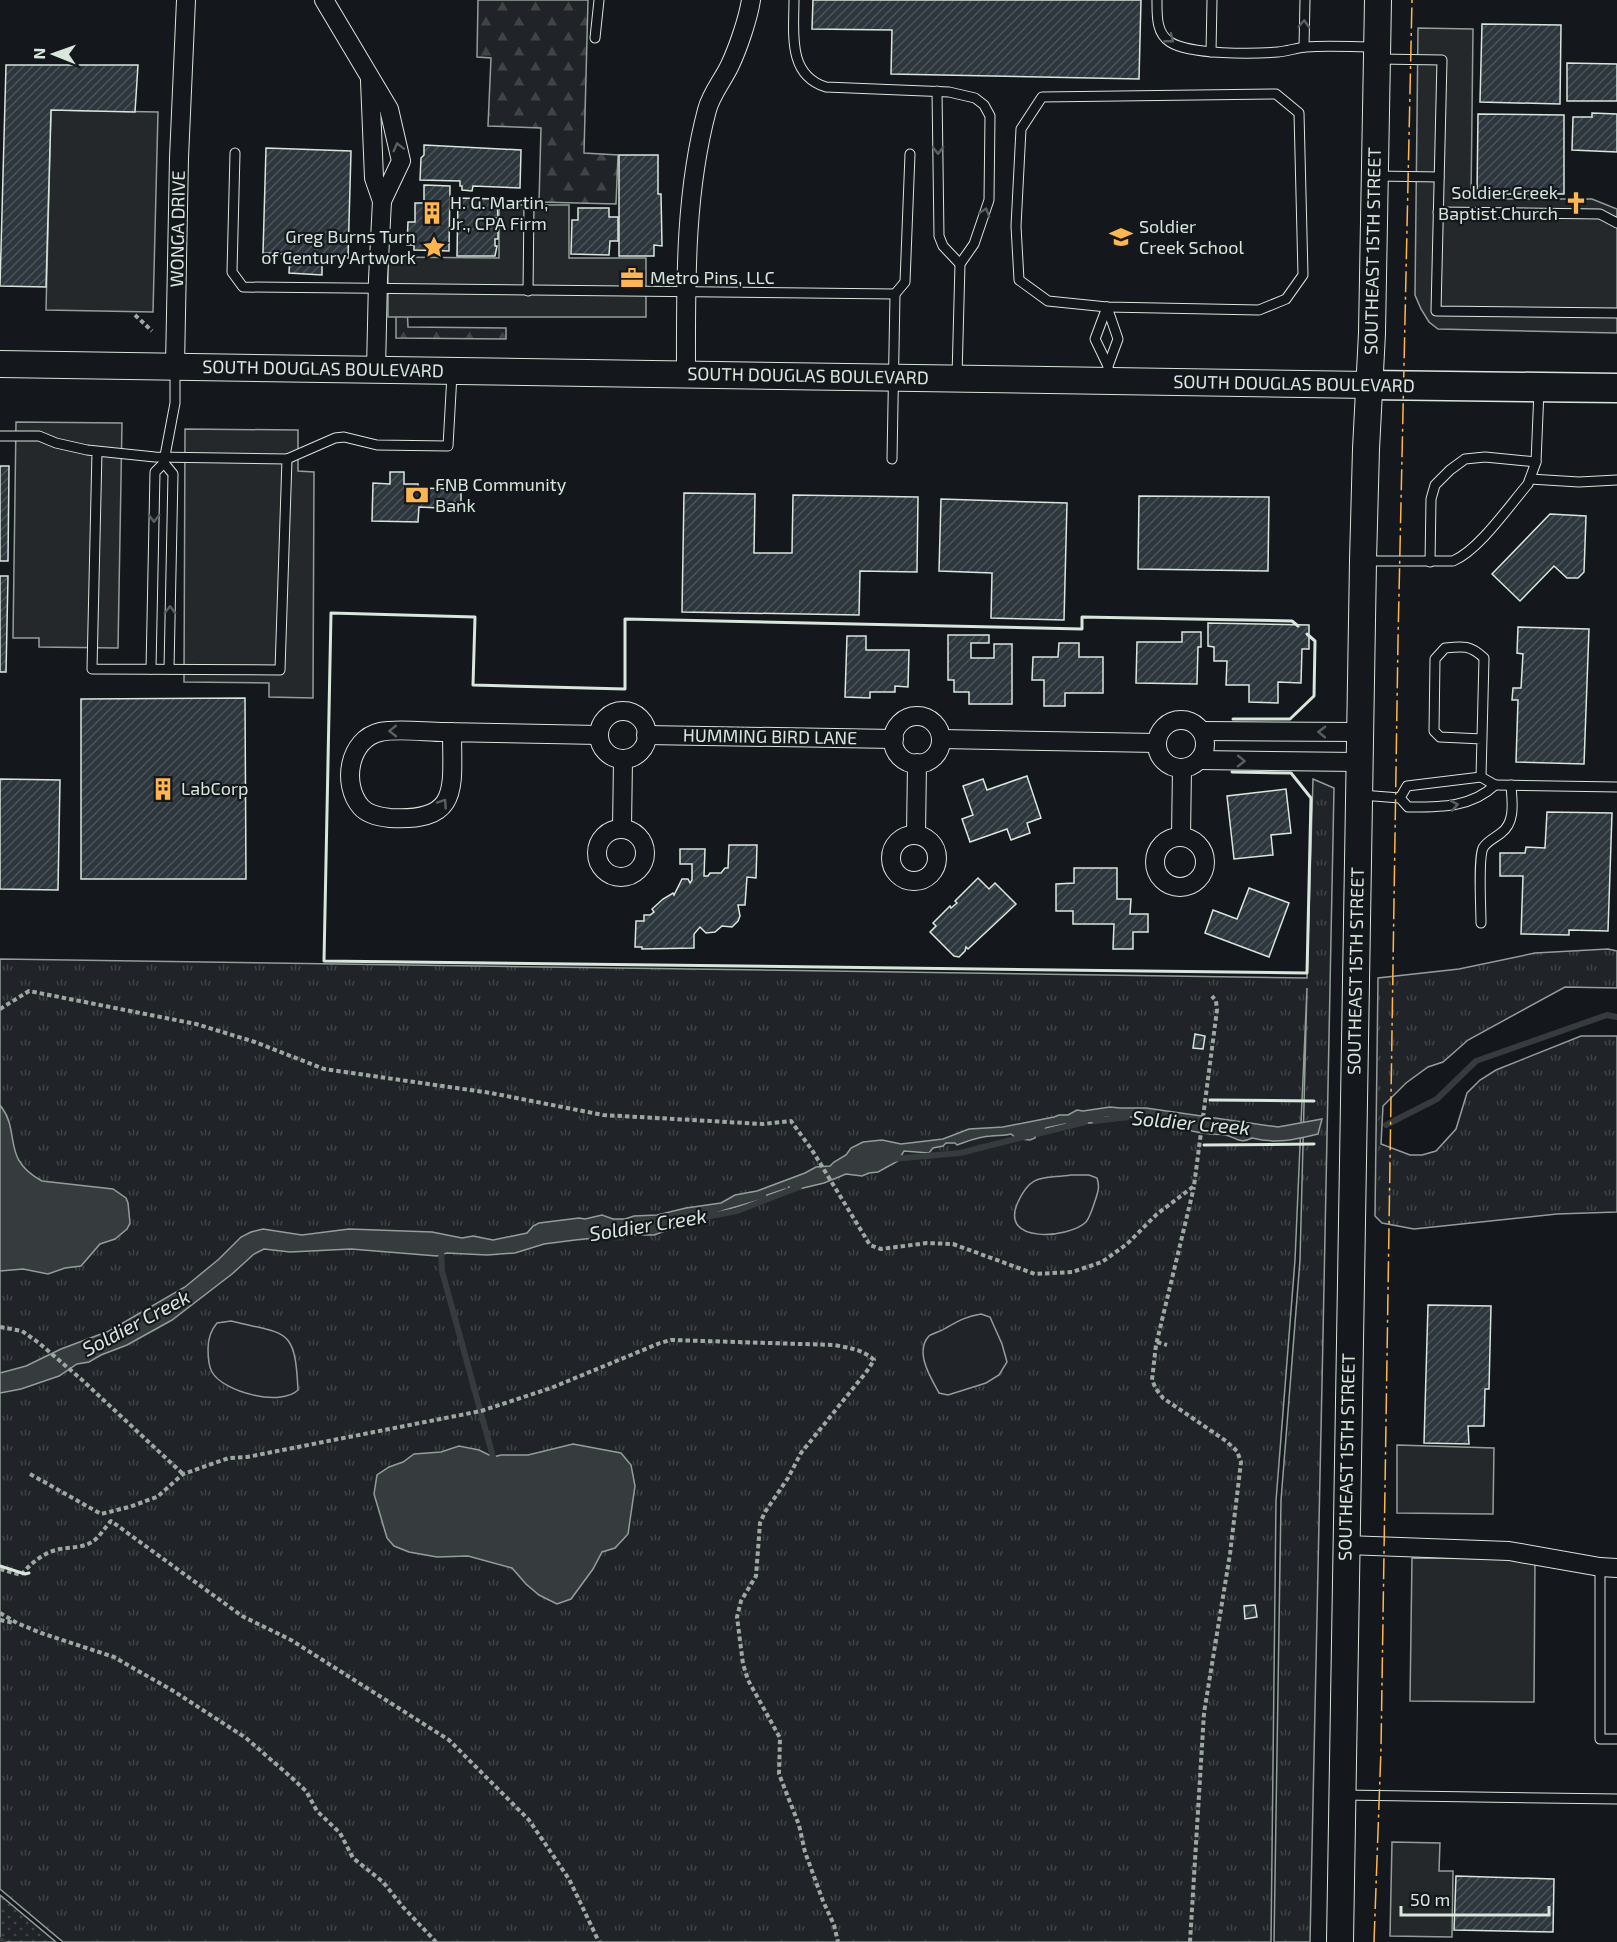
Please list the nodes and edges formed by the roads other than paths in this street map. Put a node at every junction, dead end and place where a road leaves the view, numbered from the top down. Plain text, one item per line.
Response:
1 (186, 0) edge
2 (599, 0) edge
3 (751, 0) edge
4 (794, 0) edge
5 (1157, 0) edge
6 (1212, 0) edge
7 (1305, 0) edge
8 (1378, 0) edge
9 (332, 4) edge
10 (596, 38) dead end
11 (1304, 47) junction
12 (1211, 52) junction
13 (1377, 53) junction
14 (370, 81) junction
15 (937, 91) junction
16 (235, 153) dead end
17 (909, 154) dead end
18 (1375, 176) junction
19 (1439, 177) junction
20 (382, 201) junction
21 (529, 205) dead end
22 (1438, 212) junction
23 (1617, 223) edge
24 (960, 264) junction
25 (378, 290) junction
26 (528, 291) junction
27 (686, 292) junction
28 (895, 294) junction
29 (1107, 307) junction
30 (1617, 313) edge
31 (0, 364) edge
32 (175, 366) junction
33 (376, 370) junction
34 (452, 371) junction
35 (1108, 373) junction
36 (686, 374) junction
37 (894, 377) junction
38 (957, 378) junction
39 (1369, 385) junction
40 (1539, 387) junction
41 (1617, 388) edge
42 (0, 436) edge
43 (98, 451) junction
44 (287, 459) junction
45 (892, 459) dead end
46 (164, 460) junction
47 (1536, 462) junction
48 (1530, 479) junction
49 (1617, 480) edge
50 (1363, 561) junction
51 (1430, 562) junction
52 (151, 669) junction
53 (169, 669) junction
54 (1202, 730) junction
55 (1283, 731) junction
56 (452, 732) junction
57 (1360, 732) junction
58 (599, 735) junction
59 (646, 735) junction
60 (894, 739) junction
61 (941, 739) junction
62 (1482, 740) junction
63 (1157, 743) junction
64 (623, 759) junction
65 (1199, 760) junction
66 (1283, 761) junction
67 (1359, 762) junction
68 (917, 764) junction
69 (1182, 768) junction
70 (1481, 777) junction
71 (1495, 784) junction
72 (1511, 785) junction
73 (1617, 787) edge
74 (1359, 795) junction
75 (1400, 798) junction
76 (622, 829) dead end
77 (916, 835) dead end
78 (1181, 837) dead end
79 (1480, 923) dead end
80 (1346, 1545) junction
81 (1608, 1568) edge
82 (1617, 1739) edge
83 (1342, 1795) junction
84 (1617, 1799) edge
85 (1340, 1942) edge

1 - 32 street, WONGA DRIVE
2 - 10 lane
3 - 27 street
4 - 15 lane
5 -> 12 lane
6 - 12 lane
11 -> 7 lane
8 - 13 main road, SOUTHEAST 15TH STREET
9 - 14 street
11 - 12 lane
11 - 13 lane
13 - 18 main road, SOUTHEAST 15TH STREET
13 - 19 lane
14 - 20 street
20 -> 14 street
15 -> 24 lane
24 -> 15 lane
16 - 25 lane
17 - 28 lane
18 - 19 lane
18 - 39 main road, SOUTHEAST 15TH STREET
19 - 22 lane
20 - 25 street
21 - 26 lane
22 - 23 lane
22 - 30 lane
24 - 38 lane
25 - 26 lane
25 - 33 street
26 - 27 lane
27 - 28 lane
27 - 36 street
28 - 37 lane
29 - 29 lane
29 - 35 lane
29 - 35 lane
31 - 32 main road, SOUTH DOUGLAS BOULEVARD
32 - 33 main road, SOUTH DOUGLAS BOULEVARD
32 - 46 lane, WONGA DRIVE
33 - 34 main road, SOUTH DOUGLAS BOULEVARD
34 - 36 main road, SOUTH DOUGLAS BOULEVARD
34 - 44 lane
35 - 38 main road, SOUTH DOUGLAS BOULEVARD
35 - 39 main road, SOUTH DOUGLAS BOULEVARD
36 - 37 main road, SOUTH DOUGLAS BOULEVARD
37 - 38 main road, SOUTH DOUGLAS BOULEVARD
37 - 45 lane
39 - 40 main road, SOUTH DOUGLAS BOULEVARD
39 - 50 main road, SOUTHEAST 15TH STREET
40 - 41 main road, SOUTH DOUGLAS BOULEVARD
40 - 47 lane
42 - 43 lane
43 - 46 lane
43 - 52 lane
44 - 46 lane
44 - 53 lane
46 -> 52 lane, WONGA DRIVE
53 -> 46 lane
47 - 48 lane
47 - 51 lane
48 - 49 lane
48 - 51 lane
50 - 51 lane
50 - 57 main road, SOUTHEAST 15TH STREET
52 - 53 lane
54 - 55 street
54 - 63 street
54 - 65 street
57 -> 55 street
55 - 66 street
56 -> 56 street
56 - 58 street
57 - 67 main road, SOUTHEAST 15TH STREET
58 - 59 street
58 - 64 street
59 - 60 street, HUMMING BIRD LANE
59 - 64 street
60 - 61 street
60 - 68 street
61 - 63 street
61 - 68 street
62 - 62 lane
62 - 70 lane
63 - 69 street
64 - 76 street
65 -> 66 street
65 - 69 street
66 - 67 street
67 - 74 main road, SOUTHEAST 15TH STREET
68 - 77 street
69 - 78 street
70 - 71 lane
70 - 75 lane
71 - 72 lane
75 -> 71 lane
72 - 73 lane
72 - 79 lane
74 - 75 lane
74 - 80 main road, SOUTHEAST 15TH STREET
80 - 81 street
80 - 83 main road, SOUTHEAST 15TH STREET
81 - 82 lane
83 - 84 lane
83 - 85 main road, SOUTHEAST 15TH STREET

